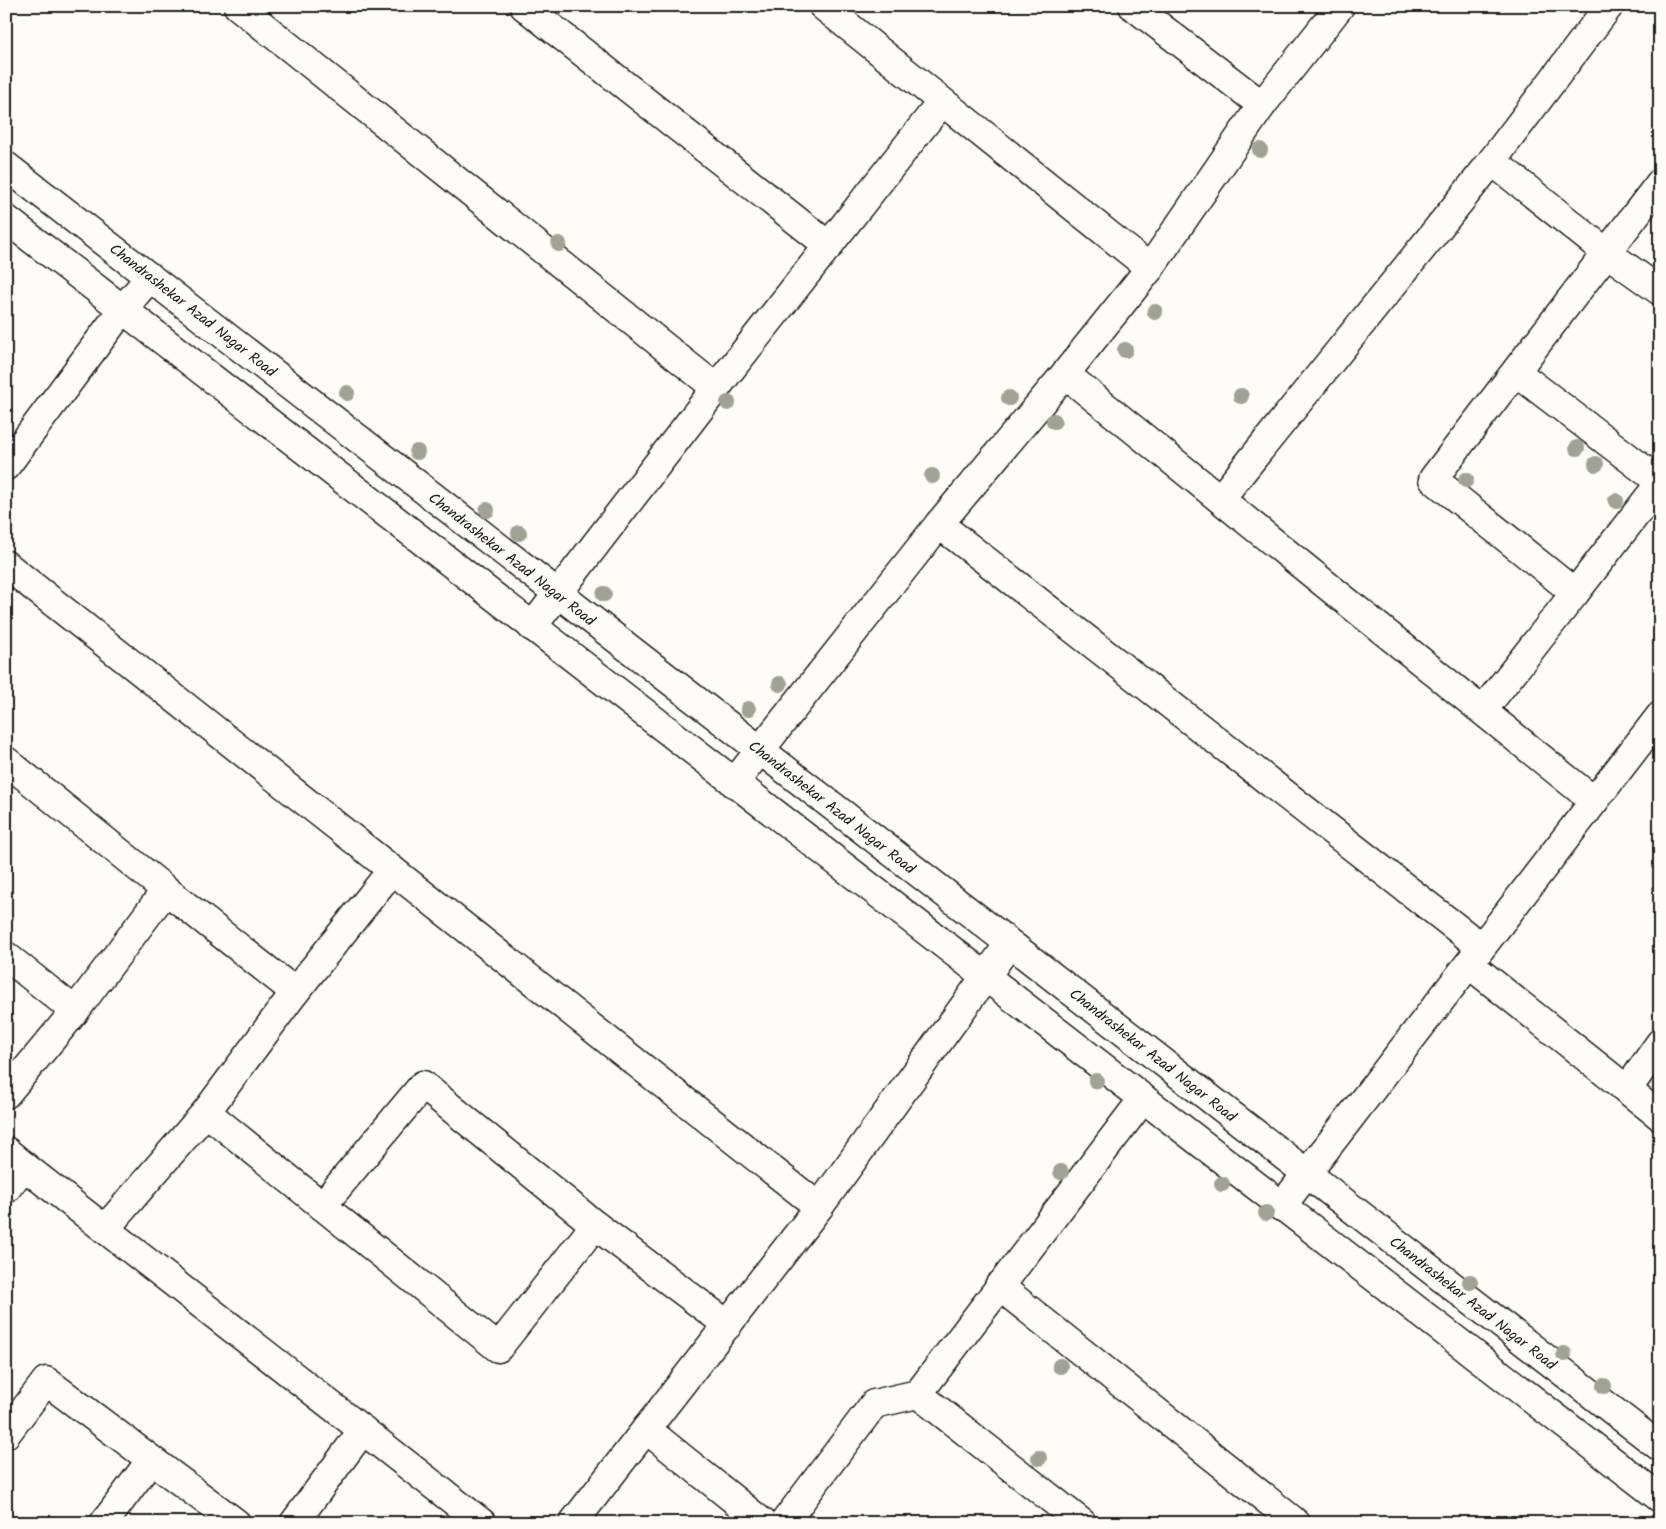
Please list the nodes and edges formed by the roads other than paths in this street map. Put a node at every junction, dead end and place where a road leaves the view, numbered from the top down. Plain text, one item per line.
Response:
1 (238, 6) edge
2 (524, 6) edge
3 (823, 6) edge
4 (1133, 6) edge
5 (1340, 6) edge
6 (1610, 6) edge
7 (942, 103) junction
8 (1262, 105) junction
9 (1492, 161) junction
10 (6, 166) edge
11 (1660, 183) edge
12 (6, 219) edge
13 (829, 246) junction
14 (1607, 253) junction
15 (1150, 268) junction
16 (150, 277) junction
17 (1660, 291) edge
18 (123, 309) junction
19 (1516, 372) junction
20 (1065, 374) junction
21 (716, 388) junction
22 (6, 466) edge
23 (1660, 483) edge
24 (1220, 498) junction
25 (939, 524) junction
26 (6, 565) edge
27 (1575, 594) junction
28 (558, 595) junction
29 (532, 627) junction
30 (1483, 710) junction
31 (1660, 716) edge
32 (760, 751) junction
33 (6, 761) edge
34 (734, 783) junction
35 (1594, 801) junction
36 (392, 870) junction
37 (166, 890) junction
38 (1009, 944) junction
39 (1475, 955) junction
40 (6, 956) edge
41 (987, 978) junction
42 (295, 992) junction
43 (75, 1011) junction
44 (1660, 1043) edge
45 (1627, 1090) junction
46 (6, 1094) edge
47 (1143, 1100) junction
48 (206, 1112) junction
49 (1660, 1116) edge
50 (15, 1158) edge
51 (1307, 1174) junction
52 (6, 1189) edge
53 (322, 1206) junction
54 (819, 1207) junction
55 (1281, 1207) junction
56 (594, 1224) junction
57 (105, 1229) junction
58 (999, 1286) junction
59 (728, 1324) junction
60 (918, 1394) junction
61 (363, 1430) junction
62 (646, 1430) junction
63 (6, 1434) edge
64 (1660, 1447) edge
65 (152, 1460) junction
66 (1660, 1498) edge
67 (1068, 1518) edge
68 (104, 1523) edge
69 (236, 1523) edge
70 (294, 1523) edge
71 (482, 1523) edge
72 (573, 1523) edge
73 (763, 1523) edge
74 (784, 1523) edge
75 (1296, 1523) edge

1 - 21 street
2 - 13 street
3 - 7 street
4 - 8 street
5 - 8 street
6 - 9 street
7 - 13 street
7 - 15 street
8 - 15 street
9 - 14 street
9 - 24 street
10 - 16 street, Chandrashekar Azad Nagar Road
11 - 14 street
12 - 18 street
13 - 21 street
14 - 17 street
14 - 19 street
15 - 20 street
16 - 18 street
16 - 28 street, Chandrashekar Azad Nagar Road
18 - 22 street
18 - 29 street
19 - 23 street
19 - 27 street
20 - 24 street
20 - 25 street
21 - 28 street
23 - 27 street
24 - 30 street
25 - 32 street
25 - 39 street
26 - 36 street
27 - 30 street
28 - 29 street
28 - 32 street, Chandrashekar Azad Nagar Road
29 - 34 street
30 - 35 street
31 - 35 street
32 - 34 street
32 - 38 street, Chandrashekar Azad Nagar Road
33 - 37 street
34 - 41 street
35 - 39 street
36 - 42 street
36 - 54 street
37 - 42 street
37 - 43 street
38 - 41 street
38 - 51 street, Chandrashekar Azad Nagar Road
39 - 45 street
39 - 51 street
40 - 43 street
41 - 47 street
41 - 54 street
42 - 48 street
43 - 46 street
44 - 45 street
45 - 49 street
47 - 55 street
47 - 58 street
48 - 53 street
48 - 57 street
50 - 52 street
50 - 57 street
51 - 55 street
51 - 64 street, Chandrashekar Azad Nagar Road
53 - 56 street
53 - 56 street
54 - 59 street
55 - 66 street
56 - 59 street
57 - 61 street
58 - 60 street
58 - 75 street
59 - 62 street
60 - 67 street
60 - 74 street
61 - 70 street
61 - 71 street
62 - 72 street
62 - 73 street
63 - 65 street
65 - 68 street
65 - 69 street

